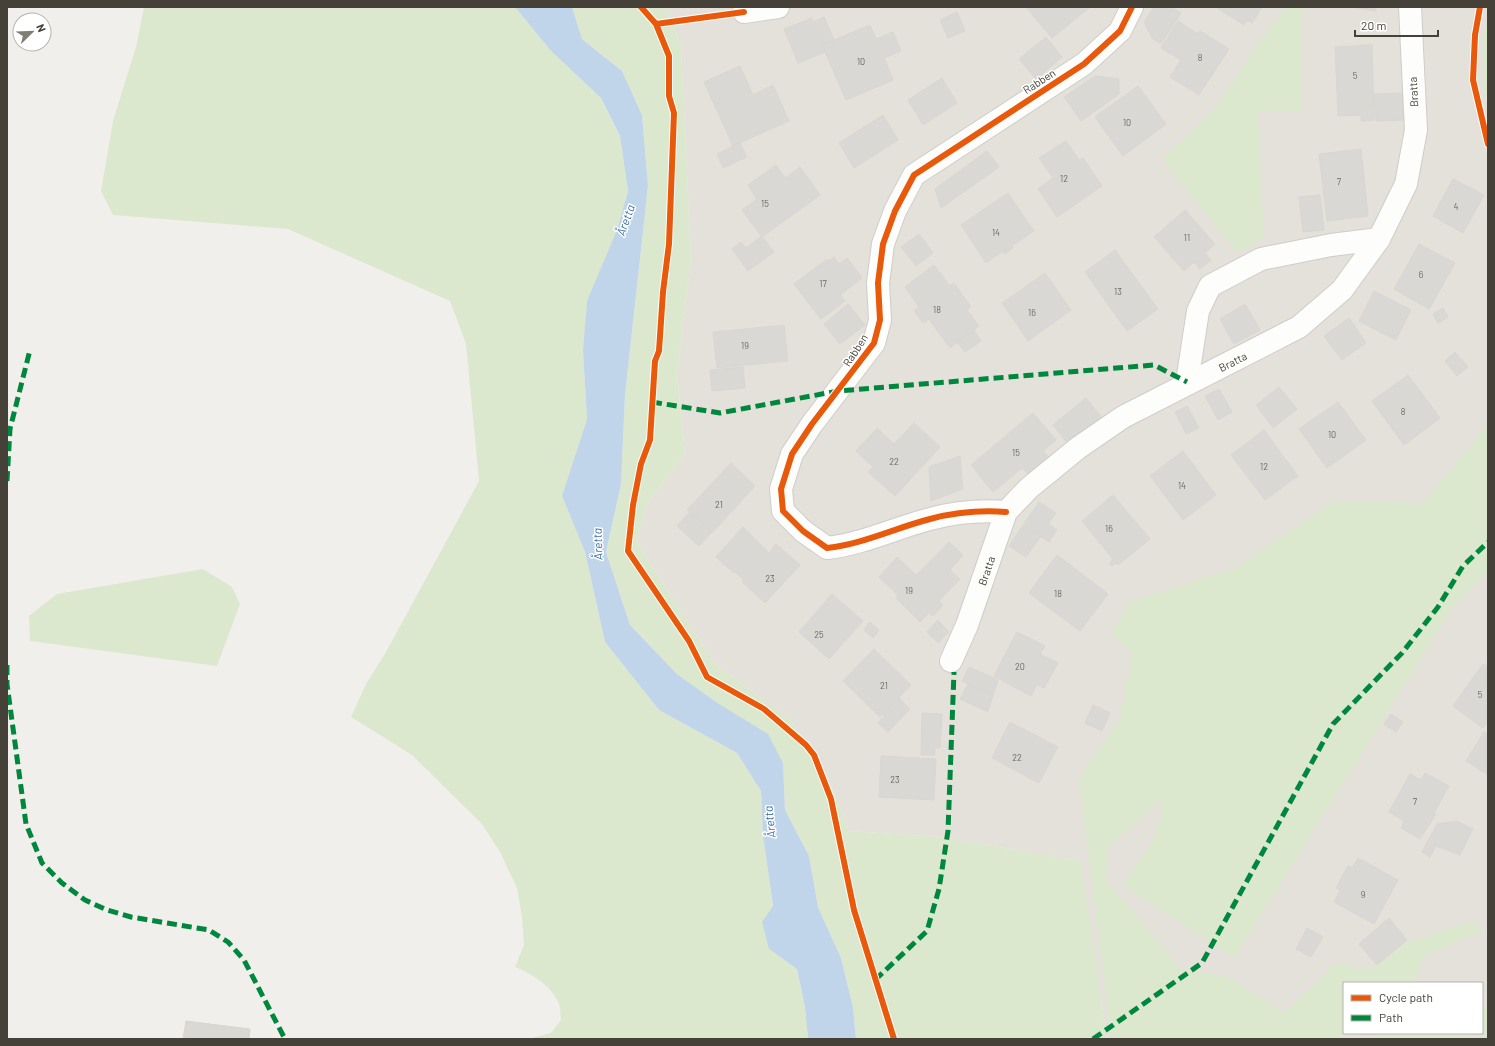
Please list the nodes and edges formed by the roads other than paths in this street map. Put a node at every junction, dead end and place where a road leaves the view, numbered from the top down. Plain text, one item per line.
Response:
1 (778, 7) edge
2 (1132, 7) edge
3 (1410, 7) edge
4 (744, 12) dead end
5 (1378, 239) junction
6 (1187, 382) junction
7 (1006, 512) junction
8 (951, 661) dead end

1 - 4 street
2 - 7 street, Rabben
3 - 5 street, Bratta
5 - 6 street, Bratta
5 - 6 street
6 - 7 street, Bratta
7 - 8 street, Bratta

